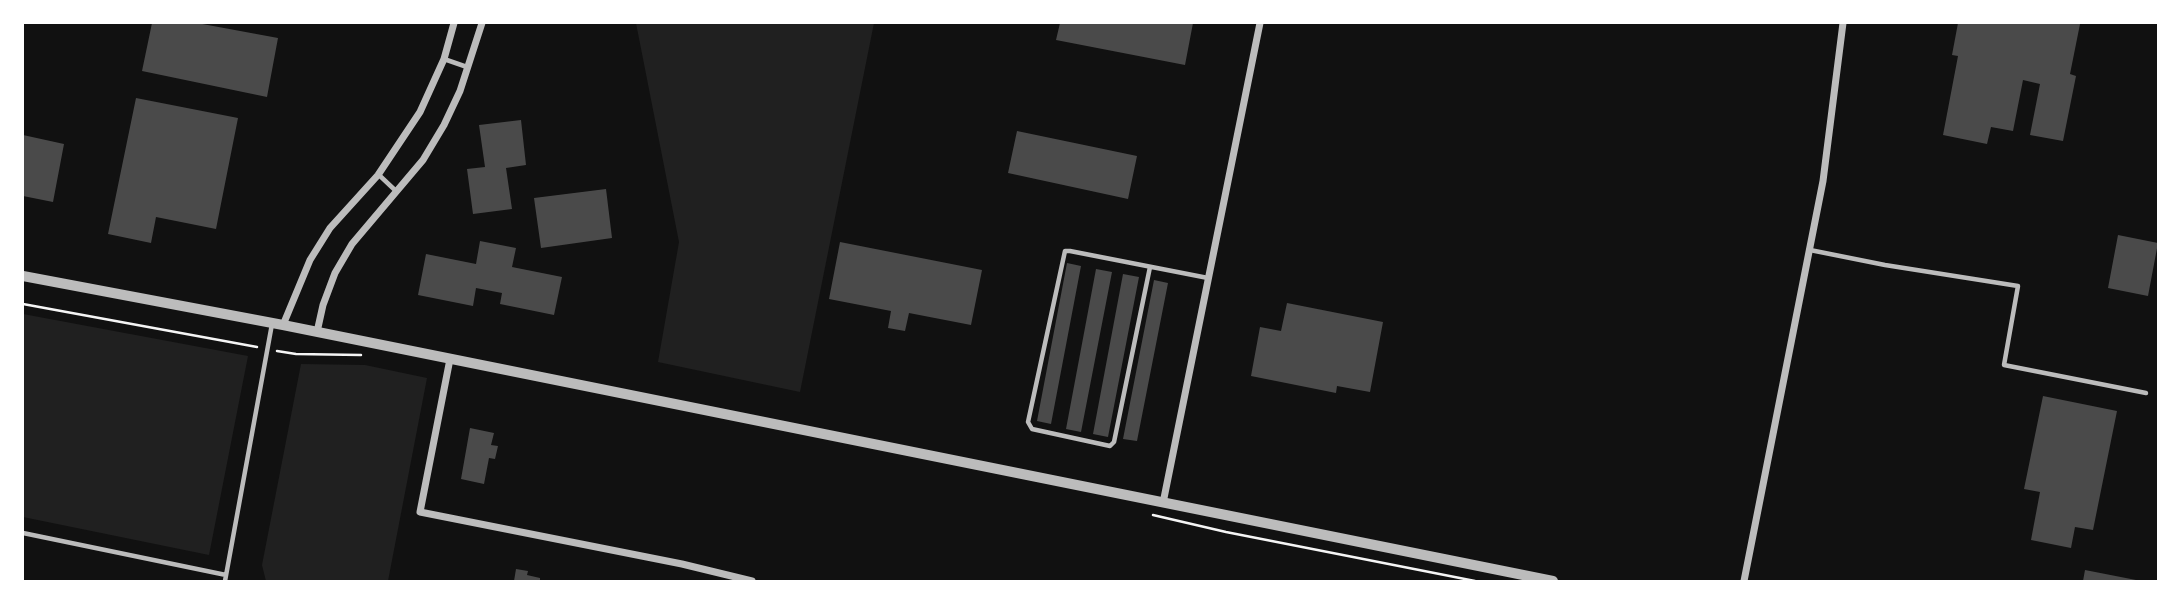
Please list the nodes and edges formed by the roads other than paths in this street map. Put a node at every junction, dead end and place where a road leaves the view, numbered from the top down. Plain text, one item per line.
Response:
1 (454, 23) edge
2 (482, 23) edge
3 (1259, 23) edge
4 (1843, 23) edge
5 (444, 60) junction
6 (468, 67) junction
7 (378, 175) junction
8 (397, 192) junction
9 (1810, 250) junction
10 (1150, 267) junction
11 (23, 276) edge
12 (1209, 278) junction
13 (278, 324) junction
14 (317, 332) junction
15 (450, 359) junction
16 (2146, 393) dead end
17 (1163, 503) junction
18 (23, 533) edge
19 (226, 575) junction
20 (1537, 580) edge
21 (225, 581) edge
22 (752, 581) edge
23 (1553, 581) edge
24 (1744, 581) edge

1 - 5 street
2 - 6 street
3 - 12 street
4 - 9 street
5 - 6 lane
5 - 7 street
6 - 8 street
7 - 8 lane
7 - 13 street
8 - 14 street
9 - 16 lane
9 - 24 street
10 - 10 lane
10 - 12 lane
11 - 13 street
12 - 17 street
13 - 14 street
13 - 19 lane
14 - 15 street
15 - 17 street
15 - 22 street
17 - 20 street
18 - 19 lane
19 - 21 lane
20 - 23 street

